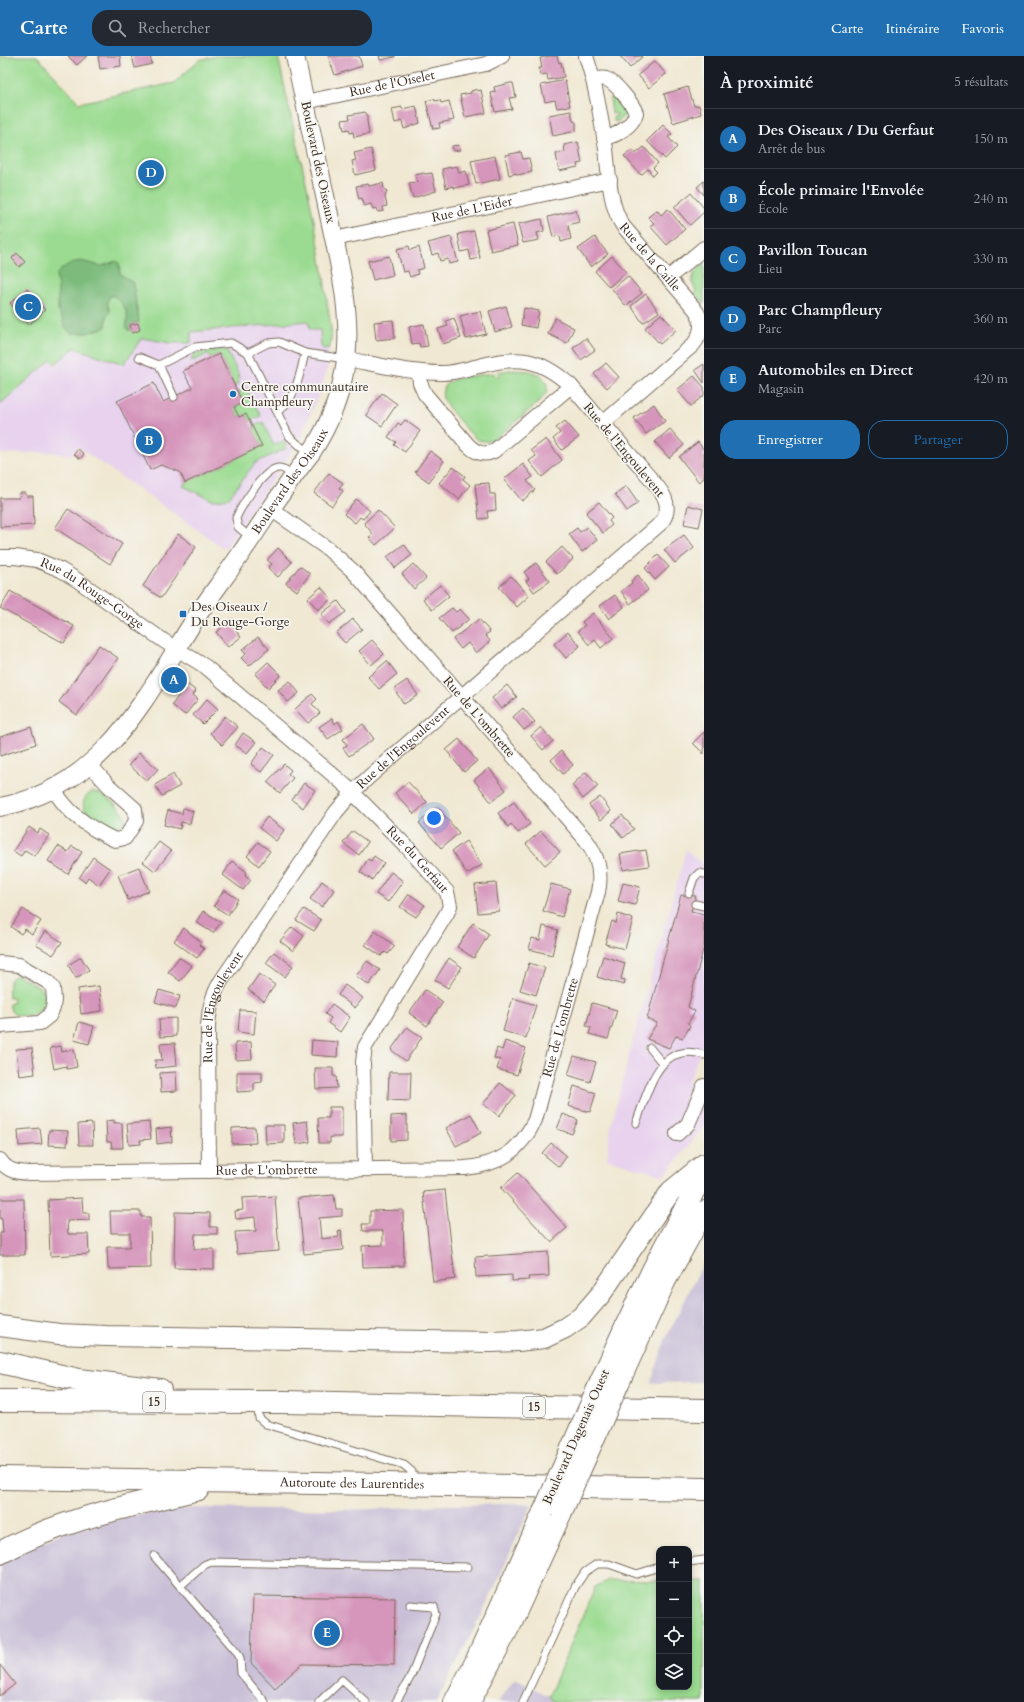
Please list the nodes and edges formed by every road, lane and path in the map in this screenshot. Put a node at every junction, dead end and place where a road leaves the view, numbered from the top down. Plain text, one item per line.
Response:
1 (295, 56) edge
2 (502, 56) edge
3 (586, 56) edge
4 (593, 80) junction
5 (305, 102) junction
6 (604, 138) junction
7 (610, 180) junction
8 (334, 239) junction
9 (704, 248) edge
10 (668, 278) junction
11 (248, 353) junction
12 (305, 353) junction
13 (139, 356) dead end
14 (346, 359) junction
15 (160, 365) junction
16 (420, 372) junction
17 (570, 386) junction
18 (174, 397) dead end
19 (277, 412) junction
20 (603, 423) junction
21 (311, 452) junction
22 (295, 476) junction
23 (271, 509) junction
24 (251, 538) junction
25 (0, 557) edge
26 (177, 649) junction
27 (462, 697) junction
28 (90, 765) junction
29 (54, 789) junction
30 (353, 792) junction
31 (0, 807) edge
32 (704, 874) edge
33 (689, 893) dead end
34 (695, 904) dead end
35 (704, 906) edge
36 (0, 963) edge
37 (0, 1026) edge
38 (650, 1048) dead end
39 (704, 1056) edge
40 (663, 1064) junction
41 (704, 1086) edge
42 (636, 1123) dead end
43 (677, 1134) dead end
44 (0, 1160) edge
45 (704, 1164) edge
46 (365, 1169) junction
47 (209, 1171) junction
48 (704, 1175) edge
49 (704, 1211) edge
50 (0, 1326) edge
51 (624, 1350) junction
52 (0, 1362) edge
53 (0, 1401) edge
54 (257, 1401) junction
55 (704, 1410) edge
56 (0, 1478) edge
57 (228, 1482) junction
58 (412, 1484) junction
59 (704, 1489) edge
60 (552, 1512) junction
61 (0, 1553) edge
62 (154, 1556) dead end
63 (704, 1560) edge
64 (692, 1562) edge
65 (468, 1567) dead end
66 (656, 1568) edge
67 (180, 1586) junction
68 (410, 1605) dead end
69 (265, 1702) edge
70 (319, 1702) edge
71 (366, 1702) edge
72 (396, 1702) edge
73 (454, 1702) edge
74 (470, 1702) edge
75 (523, 1702) edge

1 - 5 street, Boulevard des Oiseaux
2 - 5 street, Rue de l'Oiselet
3 - 4 street, Rue de la Caille
4 - 6 street, Rue de la Caille
4 - 6 street
5 - 8 street, Boulevard des Oiseaux
6 - 7 street, Rue de la Caille
7 - 8 street, Rue de L'Eider
7 - 10 street, Rue de la Caille
8 - 14 street, Boulevard des Oiseaux
9 - 10 street
10 - 20 street, Rue de la Caille
11 - 12 lane
11 - 15 lane
11 - 19 lane
12 - 14 lane
12 - 19 lane
13 - 15 lane
14 - 16 street, Rue de l'Engoulevent
14 - 21 street, Boulevard des Oiseaux
15 - 18 lane
16 - 17 street, Rue de l'Engoulevent
16 - 17 street
17 - 20 street, Rue de l'Engoulevent
19 - 21 lane
20 - 27 street, Rue de l'Engoulevent
21 - 22 street, Boulevard des Oiseaux
22 - 23 street, Boulevard des Oiseaux
22 - 24 lane
23 - 24 street, Boulevard des Oiseaux
23 - 27 street, Rue de L'ombrette
24 - 26 street, Boulevard des Oiseaux
25 - 26 street, Rue du Rouge-Gorge
26 - 28 street, Boulevard des Oiseaux
26 - 30 street, Rue du Gerfaut
27 - 30 street, Rue de l'Engoulevent
27 - 46 street, Rue de L'ombrette
28 - 29 street, Boulevard des Oiseaux
28 - 29 street
29 - 31 street, Boulevard des Oiseaux
30 - 46 street, Rue du Gerfaut
30 - 47 street, Rue de l'Engoulevent
32 - 33 lane
34 - 35 lane
36 - 37 street
38 - 40 lane
39 - 40 lane
40 - 42 lane
41 - 43 street
44 - 47 street, Rue de L'ombrette
45 - 50 main road
46 - 47 street, Rue de L'ombrette
48 - 51 main road, Boulevard Dagenais Ouest
49 - 51 main road, Boulevard Dagenais Ouest
51 - 60 main road, Boulevard Dagenais Ouest, bridge
52 - 54 highway
53 - 54 highway, 15
54 - 55 highway, 15
54 - 58 lane
56 - 57 highway, Autoroute des Laurentides
57 - 58 highway, Autoroute des Laurentides
57 - 61 highway
58 - 59 highway, Autoroute des Laurentides
60 - 73 main road, Boulevard Dagenais Ouest
60 - 74 main road, Boulevard Dagenais Ouest
62 - 67 lane
63 - 64 lane
65 - 67 lane
66 - 75 lane
67 - 69 lane
68 - 72 lane
70 - 71 lane

